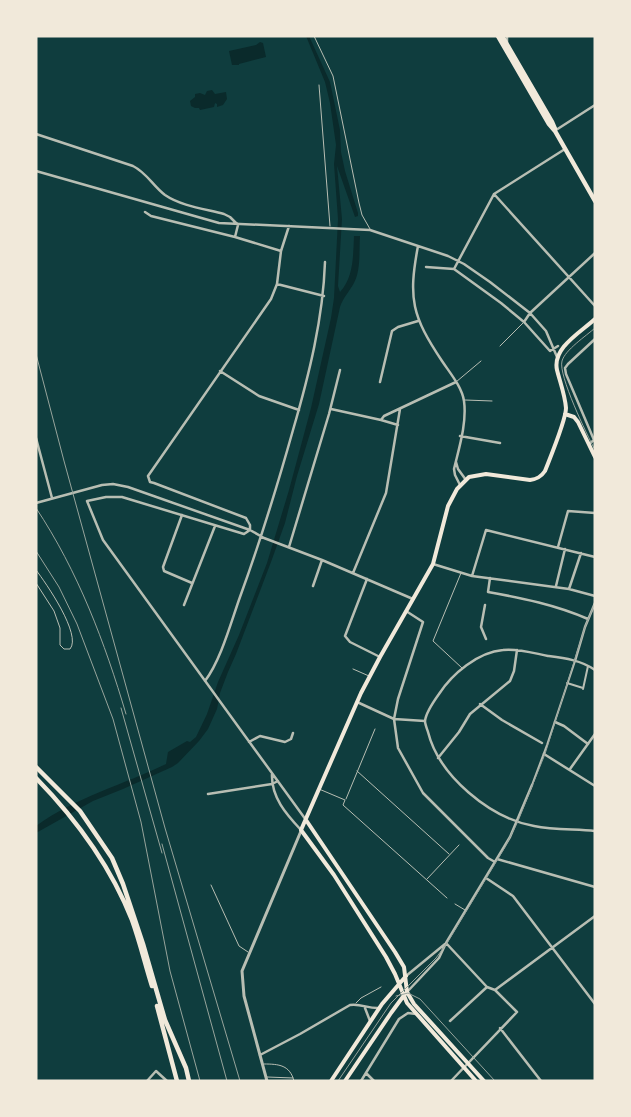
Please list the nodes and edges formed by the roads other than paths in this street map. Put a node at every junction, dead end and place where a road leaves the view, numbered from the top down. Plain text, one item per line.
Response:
1 (314, 36) edge
2 (498, 36) edge
3 (502, 36) edge
4 (507, 36) edge
5 (507, 45) junction
6 (319, 85) dead end
7 (595, 106) edge
8 (555, 130) junction
9 (36, 134) edge
10 (566, 149) junction
11 (36, 171) edge
12 (494, 194) junction
13 (595, 201) edge
14 (145, 212) dead end
15 (238, 225) junction
16 (289, 226) junction
17 (330, 227) junction
18 (370, 230) junction
19 (235, 237) junction
20 (418, 246) junction
21 (281, 251) junction
22 (595, 253) edge
23 (458, 260) junction
24 (325, 262) dead end
25 (426, 268) dead end
26 (454, 270) junction
27 (568, 277) junction
28 (277, 284) junction
29 (324, 296) junction
30 (595, 306) edge
31 (530, 313) junction
32 (595, 319) edge
33 (418, 321) junction
34 (524, 322) junction
35 (550, 338) junction
36 (595, 339) edge
37 (500, 346) dead end
38 (559, 348) junction
39 (554, 350) junction
40 (558, 357) junction
41 (481, 360) dead end
42 (340, 370) dead end
43 (220, 371) junction
44 (380, 382) dead end
45 (456, 382) junction
46 (464, 400) junction
47 (492, 401) dead end
48 (331, 408) junction
49 (400, 409) junction
50 (299, 410) junction
51 (565, 414) junction
52 (380, 420) junction
53 (398, 425) junction
54 (460, 436) junction
55 (36, 438) edge
56 (500, 443) dead end
57 (588, 445) junction
58 (595, 457) edge
59 (456, 458) junction
60 (466, 480) junction
61 (460, 485) junction
62 (52, 498) junction
63 (36, 503) edge
64 (595, 513) edge
65 (182, 515) junction
66 (215, 526) junction
67 (250, 530) junction
68 (262, 536) junction
69 (290, 547) junction
70 (558, 547) junction
71 (565, 549) junction
72 (580, 553) junction
73 (595, 557) edge
74 (322, 560) junction
75 (433, 564) junction
76 (36, 570) edge
77 (352, 573) junction
78 (462, 573) junction
79 (472, 576) junction
80 (490, 578) junction
81 (366, 579) junction
82 (36, 583) edge
83 (192, 583) junction
84 (313, 586) dead end
85 (556, 587) junction
86 (569, 589) junction
87 (488, 592) junction
88 (595, 596) edge
89 (486, 597) dead end
90 (413, 599) junction
91 (595, 603) edge
92 (184, 604) dead end
93 (485, 605) dead end
94 (406, 611) junction
95 (588, 619) junction
96 (486, 639) dead end
97 (517, 650) junction
98 (380, 657) junction
99 (575, 661) junction
100 (588, 666) junction
101 (463, 668) junction
102 (353, 669) dead end
103 (595, 670) edge
104 (370, 676) junction
105 (205, 681) junction
106 (567, 683) junction
107 (357, 702) junction
108 (480, 704) junction
109 (394, 719) junction
110 (425, 720) junction
111 (555, 722) junction
112 (375, 729) dead end
113 (293, 733) dead end
114 (595, 734) edge
115 (250, 742) junction
116 (542, 744) joint
117 (588, 744) junction
118 (547, 745) junction
119 (544, 754) junction
120 (438, 758) junction
121 (36, 767) edge
122 (570, 769) junction
123 (357, 771) junction
124 (272, 774) junction
125 (36, 778) edge
126 (278, 781) junction
127 (272, 784) junction
128 (532, 785) joint
129 (595, 786) edge
130 (319, 788) junction
131 (208, 794) dead end
132 (345, 800) junction
133 (306, 820) junction
134 (517, 821) junction
135 (90, 825) junction
136 (77, 826) junction
137 (301, 830) junction
138 (595, 831) edge
139 (459, 844) dead end
140 (449, 854) junction
141 (496, 860) junction
142 (486, 878) junction
143 (426, 879) junction
144 (211, 886) dead end
145 (595, 887) edge
146 (447, 898) dead end
147 (455, 904) dead end
148 (465, 911) junction
149 (595, 916) edge
150 (446, 943) junction
151 (552, 948) junction
152 (249, 952) junction
153 (406, 976) junction
154 (399, 983) junction
155 (381, 987) dead end
156 (487, 987) junction
157 (495, 990) junction
158 (407, 992) junction
159 (404, 996) junction
160 (356, 1004) junction
161 (595, 1004) edge
162 (364, 1006) junction
163 (379, 1008) junction
164 (416, 1014) junction
165 (370, 1020) junction
166 (450, 1021) dead end
167 (500, 1028) junction
168 (260, 1055) junction
169 (171, 1057) junction
170 (182, 1061) junction
171 (467, 1063) junction
172 (263, 1064) junction
173 (463, 1067) junction
174 (366, 1073) junction
175 (267, 1079) edge
176 (294, 1079) edge
177 (147, 1081) edge
178 (167, 1081) edge
179 (178, 1081) edge
180 (189, 1081) edge
181 (330, 1081) edge
182 (345, 1081) edge
183 (361, 1081) edge
184 (374, 1081) edge
185 (451, 1081) edge
186 (476, 1081) edge
187 (484, 1081) edge
188 (541, 1081) edge

1 - 18 lane
2 - 8 main road
3 - 5 main road
4 - 5 street
5 - 8 main road
6 - 17 lane
7 - 8 street
8 - 10 main road
9 - 15 street
10 - 12 street
10 - 13 main road
11 - 15 street
12 - 23 street
12 - 27 street
14 - 19 street
15 - 16 street
15 - 19 street
16 - 17 street
16 - 21 street
17 - 18 street
18 - 20 street
19 - 21 street
20 - 23 street
20 - 33 street
21 - 28 street
22 - 27 street
23 - 26 street
23 - 31 street
24 - 29 street
25 - 26 street
26 - 34 street
27 - 30 street
27 - 31 street
28 - 29 street
28 - 43 street
29 - 50 street
31 - 34 street
31 - 35 street
32 - 38 main road
33 - 44 street
33 - 45 street
34 - 37 lane
34 - 39 street
35 - 38 street
35 - 39 street
36 - 57 street
38 - 39 street
38 - 40 main road
39 - 40 street
40 - 51 main road
41 - 45 lane
42 - 48 street
43 - 50 street
43 - 67 street
45 - 46 street
45 - 49 street
46 - 47 lane
46 - 54 street
48 - 52 street
48 - 69 street
49 - 52 street
49 - 53 street
50 - 68 street
51 - 57 main road
51 - 60 main road
52 - 53 street
53 - 77 street
54 - 56 street
54 - 59 street
55 - 62 street
57 - 58 main road
59 - 60 street
59 - 61 street
60 - 61 main road
61 - 75 main road
62 - 63 street
62 - 67 street
64 - 70 street
65 - 66 street
65 - 83 street
65 - 105 street
66 - 67 street
66 - 83 street
67 - 68 street
68 - 69 street
68 - 105 street
69 - 74 street
70 - 71 street
70 - 79 street
71 - 72 street
71 - 85 street
72 - 73 street
72 - 86 street
74 - 77 street
74 - 84 street
75 - 78 street
75 - 90 main road
76 - 82 lane
77 - 81 street
78 - 79 street
78 - 101 lane
79 - 80 street
80 - 85 street
80 - 87 street
81 - 90 street
81 - 98 street
83 - 92 street
85 - 86 street
86 - 88 street
87 - 89 street
87 - 95 street
90 - 94 main road
91 - 95 street
93 - 96 street
94 - 98 main road
94 - 109 street
95 - 99 street
97 - 99 street
97 - 101 street
97 - 108 street
98 - 104 main road
99 - 100 street
99 - 106 street
100 - 103 street
100 - 106 street
101 - 110 street
102 - 104 lane
104 - 107 main road
105 - 115 street
106 - 111 street
107 - 109 street
107 - 130 main road
108 - 116 street
108 - 120 street
109 - 110 street
109 - 141 street
110 - 120 street
111 - 117 street
111 - 118 street
112 - 123 lane
113 - 115 street
114 - 117 street
115 - 124 street
116 - 118 street
117 - 122 street
118 - 119 street
119 - 122 street
119 - 128 street
120 - 134 street
121 - 135 main road
122 - 129 street
123 - 132 lane
123 - 140 lane
124 - 126 street
124 - 127 street
125 - 136 main road
126 - 127 street
126 - 133 street
127 - 131 street
127 - 137 street
128 - 134 street
130 - 132 lane
130 - 133 main road
132 - 143 lane
133 - 137 main road
133 - 153 main road
134 - 138 street
134 - 141 street
135 - 136 main road
135 - 170 main road
136 - 169 main road
137 - 152 street
137 - 154 main road
139 - 140 lane
140 - 143 lane
141 - 142 street
141 - 145 street
142 - 148 street
142 - 151 street
143 - 146 lane
144 - 152 lane
147 - 148 lane
148 - 150 street
149 - 151 street
150 - 153 street
150 - 156 street
150 - 158 street
151 - 157 street
151 - 161 street
152 - 168 street
153 - 154 main road
153 - 158 main road
154 - 159 main road
154 - 163 main road
155 - 160 lane
156 - 157 street
156 - 166 street
157 - 167 street
158 - 159 main road
158 - 171 main road
159 - 164 main road
159 - 182 main road
160 - 162 street
160 - 168 street
162 - 163 street
162 - 165 street
163 - 165 main road
164 - 173 main road
164 - 174 street
165 - 181 main road
167 - 171 street
167 - 188 street
168 - 172 street
169 - 170 main road
169 - 179 main road
170 - 180 main road
171 - 173 street
171 - 187 main road
172 - 175 street
172 - 176 lane
173 - 185 street
173 - 186 main road
174 - 183 street
174 - 184 street
175 - 176 lane
177 - 178 street

